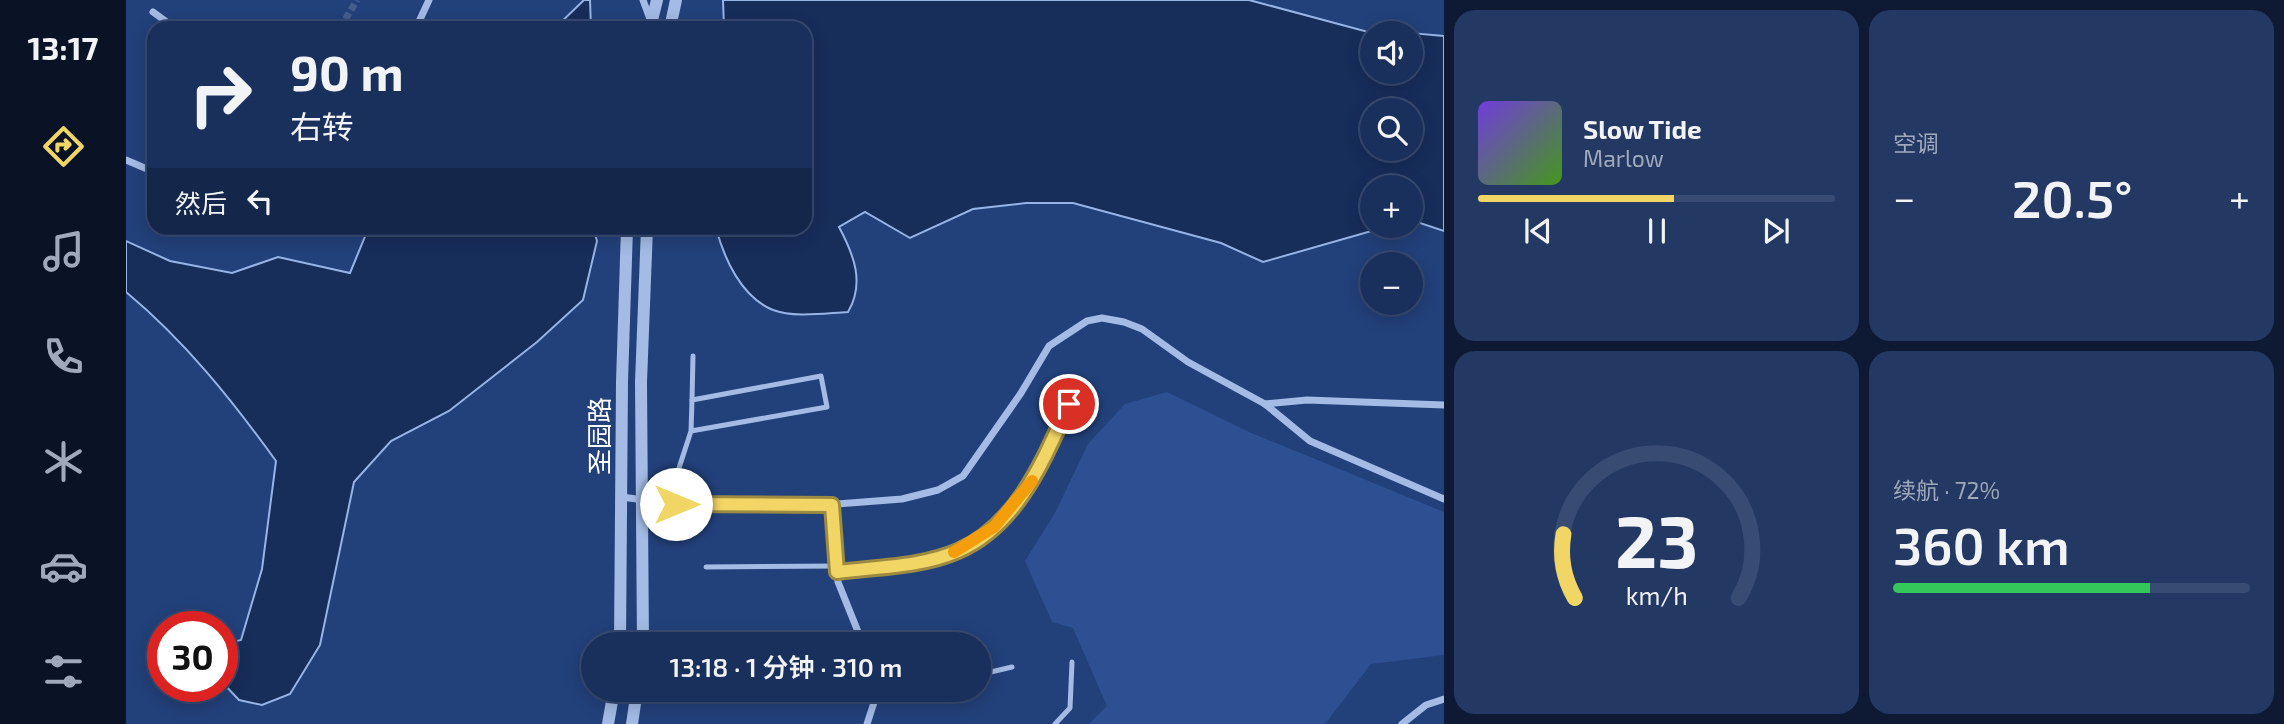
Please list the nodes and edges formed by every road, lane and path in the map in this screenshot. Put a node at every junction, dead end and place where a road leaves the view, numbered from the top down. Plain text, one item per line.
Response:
1 (429, 0) edge
2 (643, 0) edge
3 (657, 0) edge
4 (676, 0) edge
5 (153, 12) dead end
6 (165, 21) edge
7 (419, 21) edge
8 (650, 21) edge
9 (652, 21) edge
10 (672, 21) edge
11 (126, 160) edge
12 (147, 169) edge
13 (627, 235) edge
14 (647, 235) edge
15 (693, 356) dead end
16 (692, 400) junction
17 (1069, 404) dead end
18 (1265, 404) junction
19 (1444, 405) edge
20 (691, 431) junction
21 (621, 498) junction
22 (642, 499) junction
23 (1444, 499) edge
24 (676, 504) junction
25 (832, 505) junction
26 (706, 567) dead end
27 (837, 569) junction
28 (620, 632) edge
29 (643, 632) edge
30 (858, 632) edge
31 (1072, 662) dead end
32 (1012, 667) dead end
33 (991, 672) edge
34 (1444, 699) edge
35 (612, 702) edge
36 (635, 702) edge
37 (874, 702) edge
38 (608, 724) edge
39 (632, 724) edge
40 (867, 724) edge
41 (1055, 724) edge
42 (1402, 724) edge

1 - 7 street
2 - 8 street
3 - 9 street
4 - 10 street
5 - 6 street
11 - 12 street
13 - 21 street, 圣园路
14 - 22 street, 圣园路
15 - 16 lane
16 - 20 lane
16 - 20 lane
17 - 27 lane
18 - 19 street
18 - 23 street
18 - 25 street
20 - 24 lane
21 - 22 street
21 - 28 street, 圣园路
22 - 24 street
22 - 29 street, 圣园路
24 - 25 street
25 - 27 street
26 - 27 lane
27 - 30 street
31 - 41 lane
32 - 33 lane
34 - 42 street
35 - 38 street
36 - 39 street
37 - 40 street

